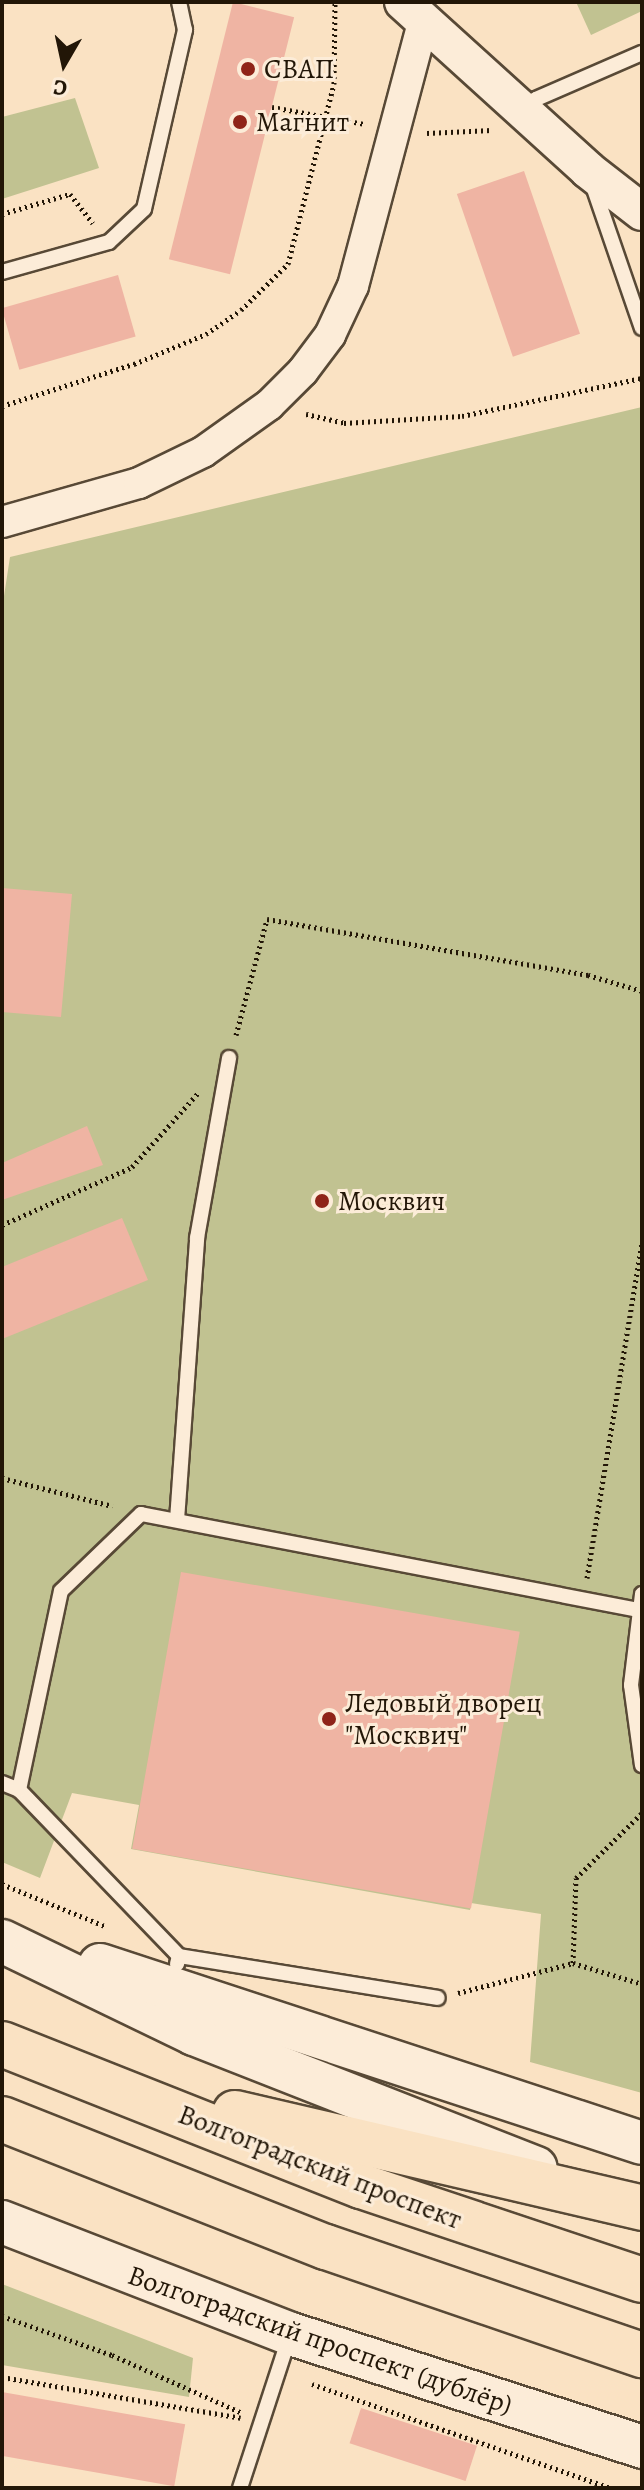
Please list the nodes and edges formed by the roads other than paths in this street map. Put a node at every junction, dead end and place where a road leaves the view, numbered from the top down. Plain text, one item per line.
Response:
1 (179, 2) edge
2 (413, 12) edge
3 (642, 53) edge
4 (522, 111) junction
5 (588, 170) junction
6 (642, 212) edge
7 (2, 272) edge
8 (642, 328) edge
9 (2, 522) edge
10 (229, 1058) road end
11 (177, 1520) junction
12 (642, 1594) edge
13 (638, 1610) junction
14 (642, 1765) edge
15 (2, 1783) edge
16 (19, 1790) junction
17 (2, 1933) edge
18 (2, 1941) edge
19 (175, 1972) junction
20 (438, 1998) road end
21 (2, 2044) edge
22 (87, 2078) junction
23 (2, 2119) edge
24 (642, 2143) edge
25 (642, 2208) edge
26 (2, 2222) edge
27 (642, 2280) edge
28 (284, 2352) junction
29 (642, 2355) edge
30 (642, 2447) edge
31 (240, 2488) edge

1 - 7 lane
2 - 4 street
2 - 9 street
3 - 4 lane
4 - 5 street
5 - 6 street
5 - 8 lane
10 - 11 lane
11 - 13 lane
11 - 16 lane
12 - 13 lane
13 - 14 lane
15 - 16 lane
16 - 19 lane
17 - 19 main road
18 - 25 main road
19 - 20 lane
19 - 24 main road
21 - 22 main road, Волгоградский проспект
22 - 25 main road
22 - 27 main road, Волгоградский проспект
23 - 29 main road
26 - 28 main road, Волгоградский проспект (дублёр)
28 - 30 main road, Волгоградский проспект (дублёр)
28 - 31 lane

